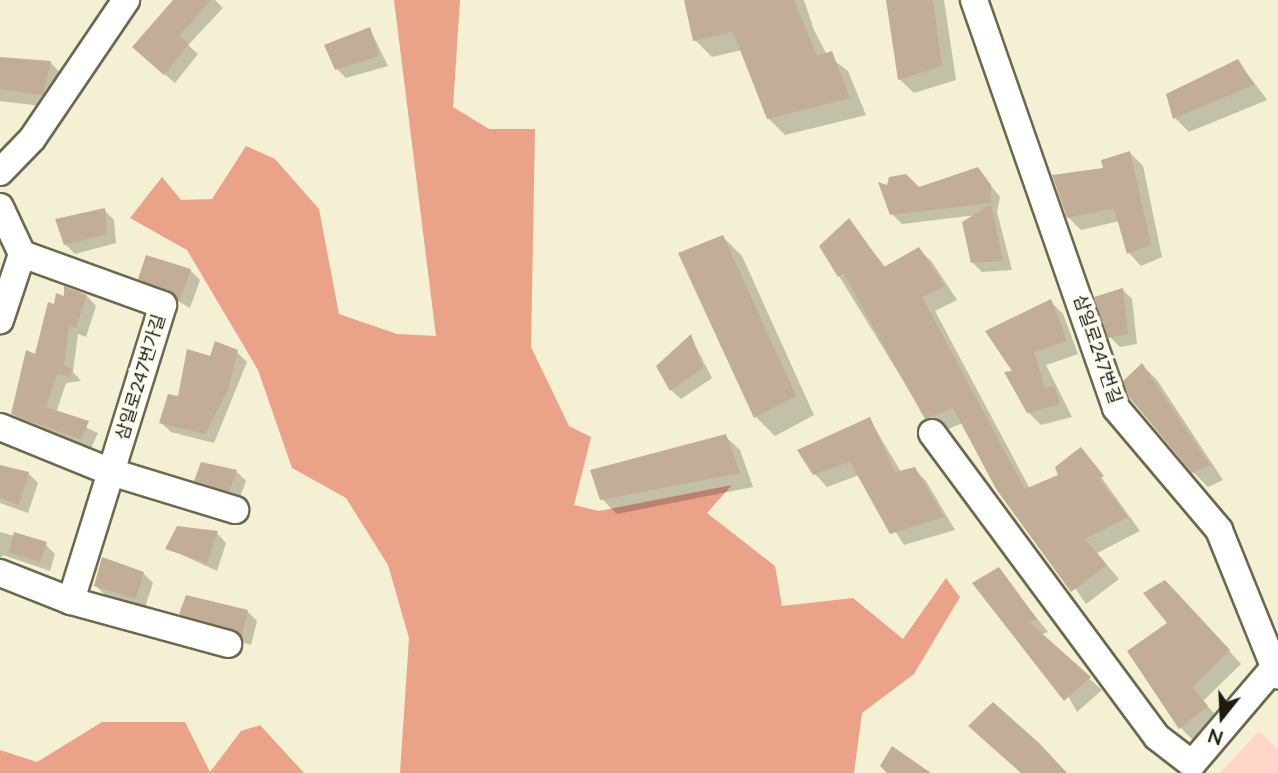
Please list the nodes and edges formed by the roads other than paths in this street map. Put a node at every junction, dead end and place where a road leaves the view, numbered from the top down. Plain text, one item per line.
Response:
1 (126, 0) edge
2 (974, 0) edge
3 (0, 172) edge
4 (0, 207) edge
5 (22, 254) junction
6 (0, 320) edge
7 (0, 427) edge
8 (932, 433) dead end
9 (111, 472) junction
10 (235, 510) dead end
11 (0, 573) edge
12 (71, 601) junction
13 (228, 644) dead end
14 (1275, 673) edge
15 (1187, 768) edge

1 - 3 street
2 - 14 street, 삼일로247번길
4 - 5 street
5 - 6 street
5 - 9 street, 삼일로247번가길
7 - 9 street
8 - 15 street, 삼일로247번길
9 - 10 street
9 - 12 street, 삼일로247번가길
11 - 12 street
12 - 13 street
14 - 15 street, 삼일로247번길

